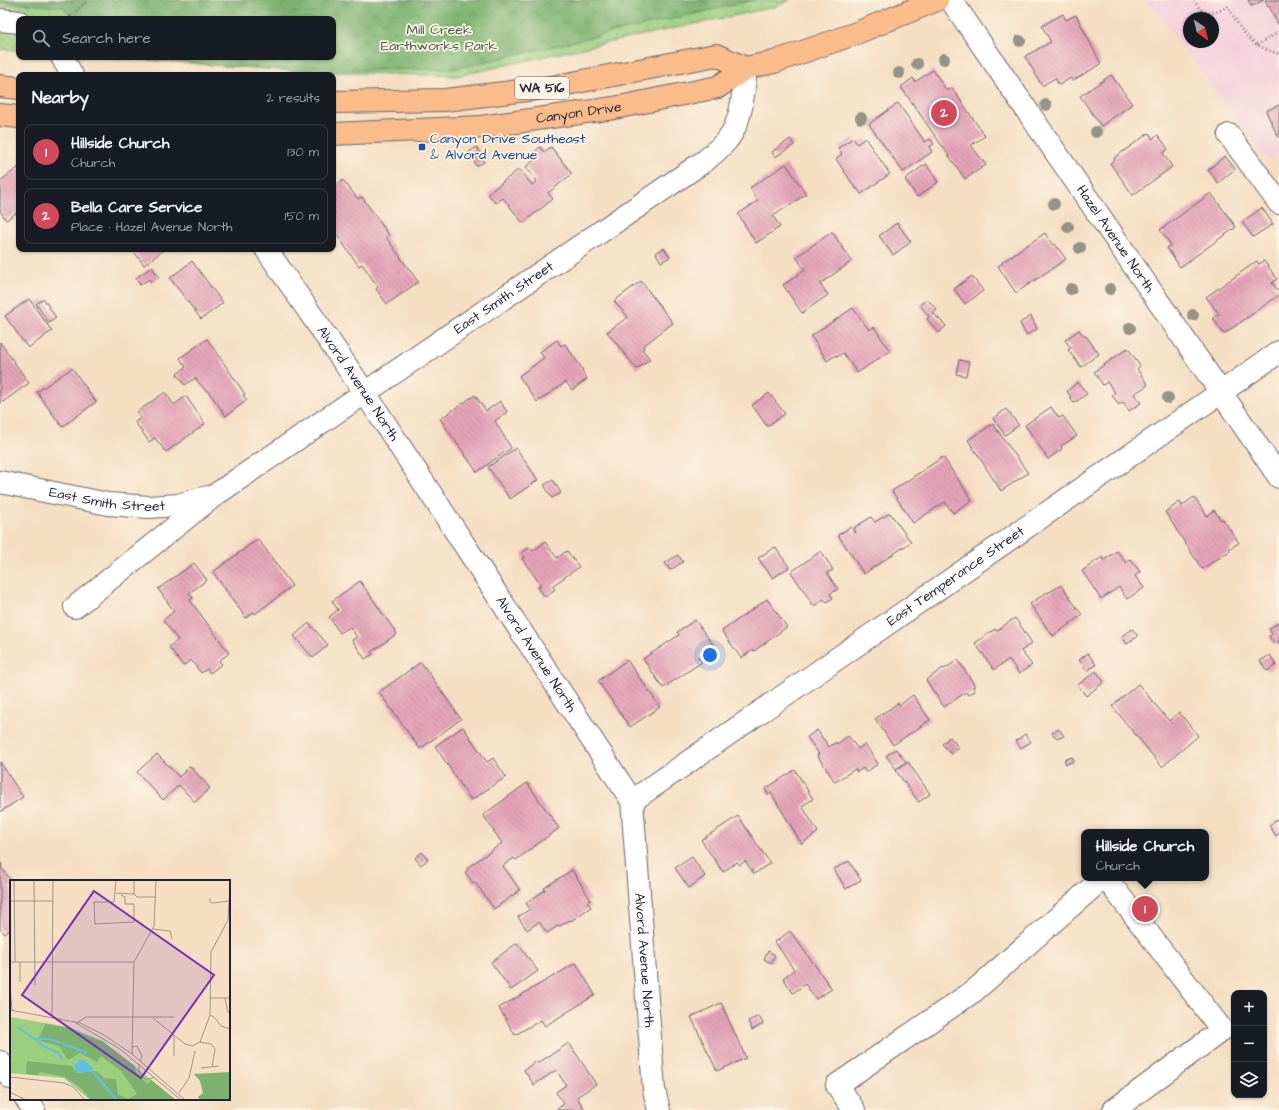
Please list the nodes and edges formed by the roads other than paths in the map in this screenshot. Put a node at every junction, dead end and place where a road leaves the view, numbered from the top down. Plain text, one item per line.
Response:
1 (936, 0) edge
2 (951, 0) edge
3 (0, 20) edge
4 (16, 22) edge
5 (64, 60) edge
6 (746, 68) junction
7 (70, 72) edge
8 (0, 86) edge
9 (16, 88) edge
10 (336, 102) edge
11 (0, 115) edge
12 (16, 117) edge
13 (336, 134) edge
14 (1229, 135) dead end
15 (1279, 203) edge
16 (268, 252) edge
17 (1279, 352) edge
18 (365, 393) junction
19 (1221, 393) junction
20 (1279, 477) edge
21 (0, 482) edge
22 (215, 495) junction
23 (75, 607) dead end
24 (632, 801) junction
25 (1102, 881) edge
26 (1107, 881) edge
27 (0, 1062) edge
28 (10, 1077) edge
29 (27, 1100) edge
30 (34, 1110) edge
31 (659, 1110) edge
32 (854, 1110) edge
33 (1114, 1110) edge

1 - 6 main road, Canyon Drive / WA 516
2 - 19 street, Hazel Avenue North
3 - 4 street
5 - 7 street
6 - 10 main road, WA 516
6 - 13 main road, Canyon Drive / WA 516
6 - 18 street, East Smith Street
8 - 9 main road
11 - 12 main road
14 - 15 street
16 - 18 street, Alvord Avenue North
17 - 19 street, East Temperance Street
18 - 22 street, East Smith Street
18 - 24 street, Alvord Avenue North
19 - 20 street, Hazel Avenue North
19 - 24 street, East Temperance Street
21 - 22 street, East Smith Street
22 - 23 street, East Smith Street
24 - 31 street, Alvord Avenue North
25 - 32 street
26 - 33 street
27 - 28 street
29 - 30 street

